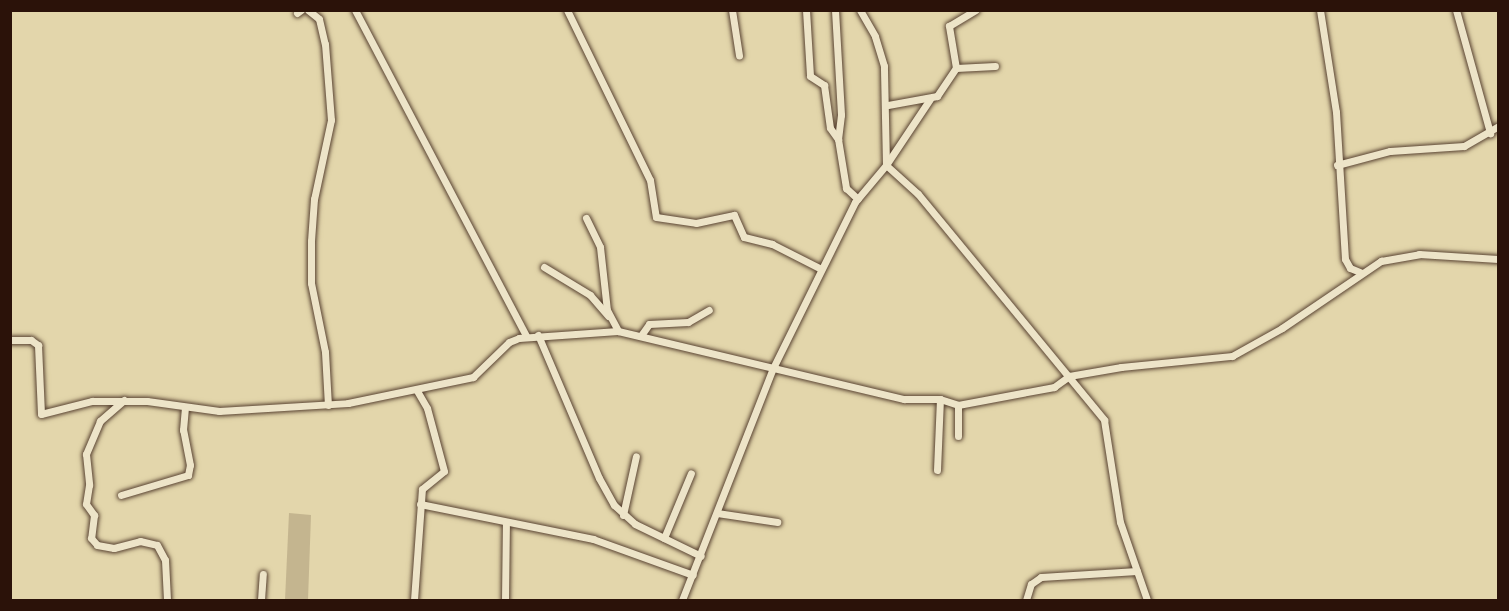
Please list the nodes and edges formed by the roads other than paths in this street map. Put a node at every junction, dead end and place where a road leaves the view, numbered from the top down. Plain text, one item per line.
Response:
1 (308, 10) edge
2 (355, 10) edge
3 (567, 10) edge
4 (732, 10) edge
5 (806, 10) edge
6 (835, 10) edge
7 (860, 10) edge
8 (976, 10) edge
9 (1320, 10) edge
10 (1456, 10) edge
11 (739, 55) dead end
12 (995, 66) dead end
13 (956, 69) junction
14 (930, 99) junction
15 (888, 105) junction
16 (1498, 126) edge
17 (1490, 132) junction
18 (838, 139) junction
19 (886, 165) junction
20 (1336, 165) junction
21 (858, 199) junction
22 (586, 218) dead end
23 (1498, 259) edge
24 (544, 267) dead end
25 (821, 269) junction
26 (1360, 272) junction
27 (708, 310) dead end
28 (609, 318) junction
29 (618, 332) junction
30 (642, 334) junction
31 (526, 336) junction
32 (538, 336) junction
33 (10, 340) edge
34 (772, 368) junction
35 (1069, 376) junction
36 (417, 391) junction
37 (940, 399) junction
38 (124, 400) junction
39 (328, 405) junction
40 (958, 405) junction
41 (185, 408) junction
42 (958, 436) dead end
43 (636, 456) dead end
44 (937, 470) dead end
45 (691, 473) dead end
46 (121, 495) dead end
47 (420, 504) junction
48 (717, 513) junction
49 (623, 515) junction
50 (506, 522) junction
51 (777, 522) dead end
52 (664, 538) junction
53 (701, 556) junction
54 (1137, 572) junction
55 (262, 574) dead end
56 (693, 575) junction
57 (167, 600) edge
58 (261, 600) edge
59 (414, 600) edge
60 (505, 600) edge
61 (682, 600) edge
62 (1026, 600) edge
63 (1147, 600) edge

1 - 39 street
2 - 31 street
3 - 25 street
4 - 11 street
5 - 18 street
6 - 18 street
7 - 15 street
8 - 13 street
9 - 20 street
10 - 17 street
12 - 13 street
13 - 14 street
14 - 15 street
14 - 19 street
15 - 19 street
16 - 17 street
17 - 20 street
18 - 21 street
19 - 21 street
19 - 35 street
20 - 26 street
21 - 25 street
22 - 28 street
23 - 26 street
24 - 28 street
25 - 34 street
26 - 35 street
27 - 30 street
28 - 29 street
29 - 30 street
29 - 32 street
30 - 34 street
31 - 32 street
31 - 36 street
32 - 49 street
33 - 38 street
34 - 37 street
34 - 48 street
35 - 40 street
35 - 54 street
36 - 39 street
36 - 47 street
37 - 40 street
37 - 44 street
38 - 41 street
38 - 57 street
39 - 41 street
40 - 42 street
41 - 46 street
43 - 49 street
45 - 52 street
47 - 50 street
47 - 59 street
48 - 51 street
48 - 53 street
49 - 52 street
50 - 56 street
50 - 60 street
52 - 53 street
53 - 56 street
54 - 62 street
54 - 63 street
55 - 58 street
56 - 61 street

